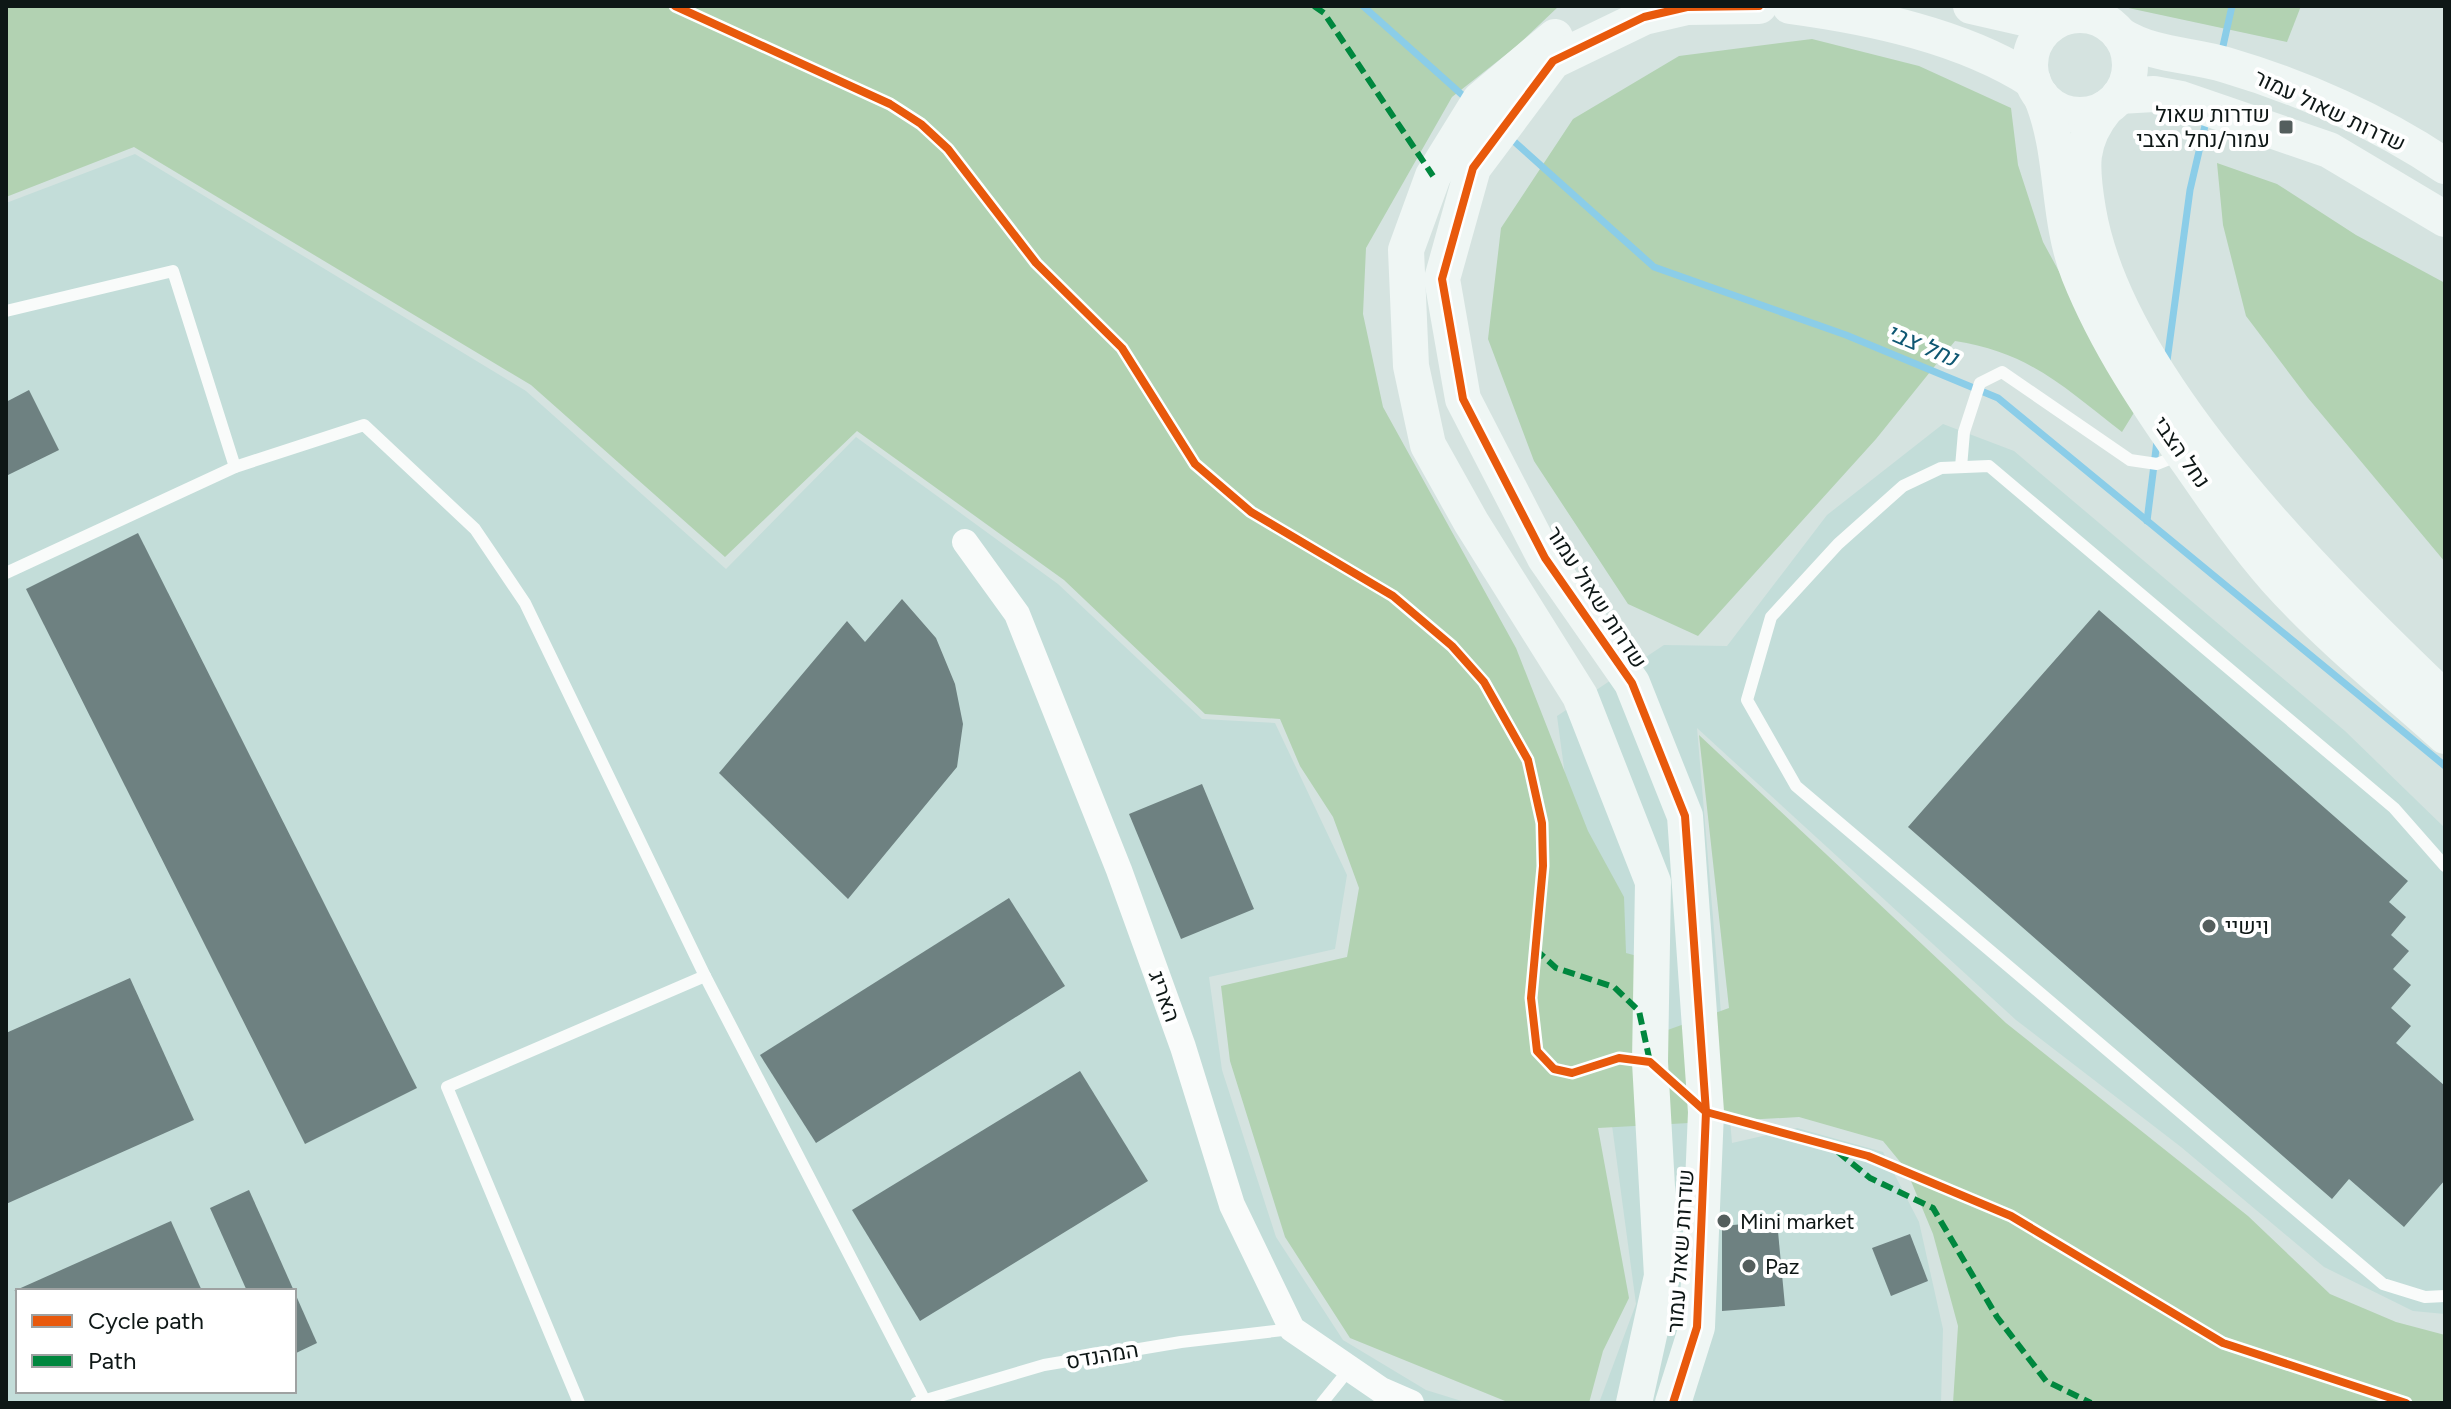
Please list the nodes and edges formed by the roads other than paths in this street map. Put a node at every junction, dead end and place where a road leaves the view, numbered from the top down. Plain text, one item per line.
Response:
1 (1613, 6) edge
2 (1759, 6) edge
3 (1790, 6) edge
4 (1971, 6) edge
5 (2070, 16) junction
6 (2120, 35) junction
7 (2037, 89) junction
8 (2113, 102) junction
9 (2445, 166) edge
10 (2445, 219) edge
11 (6, 311) edge
12 (2193, 445) junction
13 (235, 467) junction
14 (1961, 467) junction
15 (965, 542) dead end
16 (6, 573) edge
17 (2445, 699) edge
18 (2445, 736) edge
19 (2445, 866) edge
20 (705, 976) junction
21 (2445, 1296) edge
22 (1292, 1329) junction
23 (1351, 1367) junction
24 (920, 1401) edge
25 (579, 1403) edge
26 (1322, 1403) edge
27 (1411, 1403) edge
28 (1634, 1403) edge
29 (1673, 1403) edge

1 - 28 street, שדרות שאול עמור
2 - 29 street, שדרות שאול עמור
3 - 7 street
4 - 5 street
5 - 6 street
5 - 7 street
6 - 8 street
6 - 9 street, שדרות שאול עמור
7 - 8 street
7 - 12 street, נחל הצבי
8 - 10 street, שדרות שאול עמור
8 - 12 street, נחל הצבי
11 - 13 lane
12 - 14 lane
12 - 17 street, נחל הצבי
12 - 18 street, נחל הצבי
13 - 16 lane
13 - 20 lane
14 - 19 lane
14 - 21 lane
15 - 22 street, האריג
20 - 24 lane
20 - 25 lane
22 - 23 street
22 - 24 lane, המהנדס
23 - 26 lane
23 - 27 street

